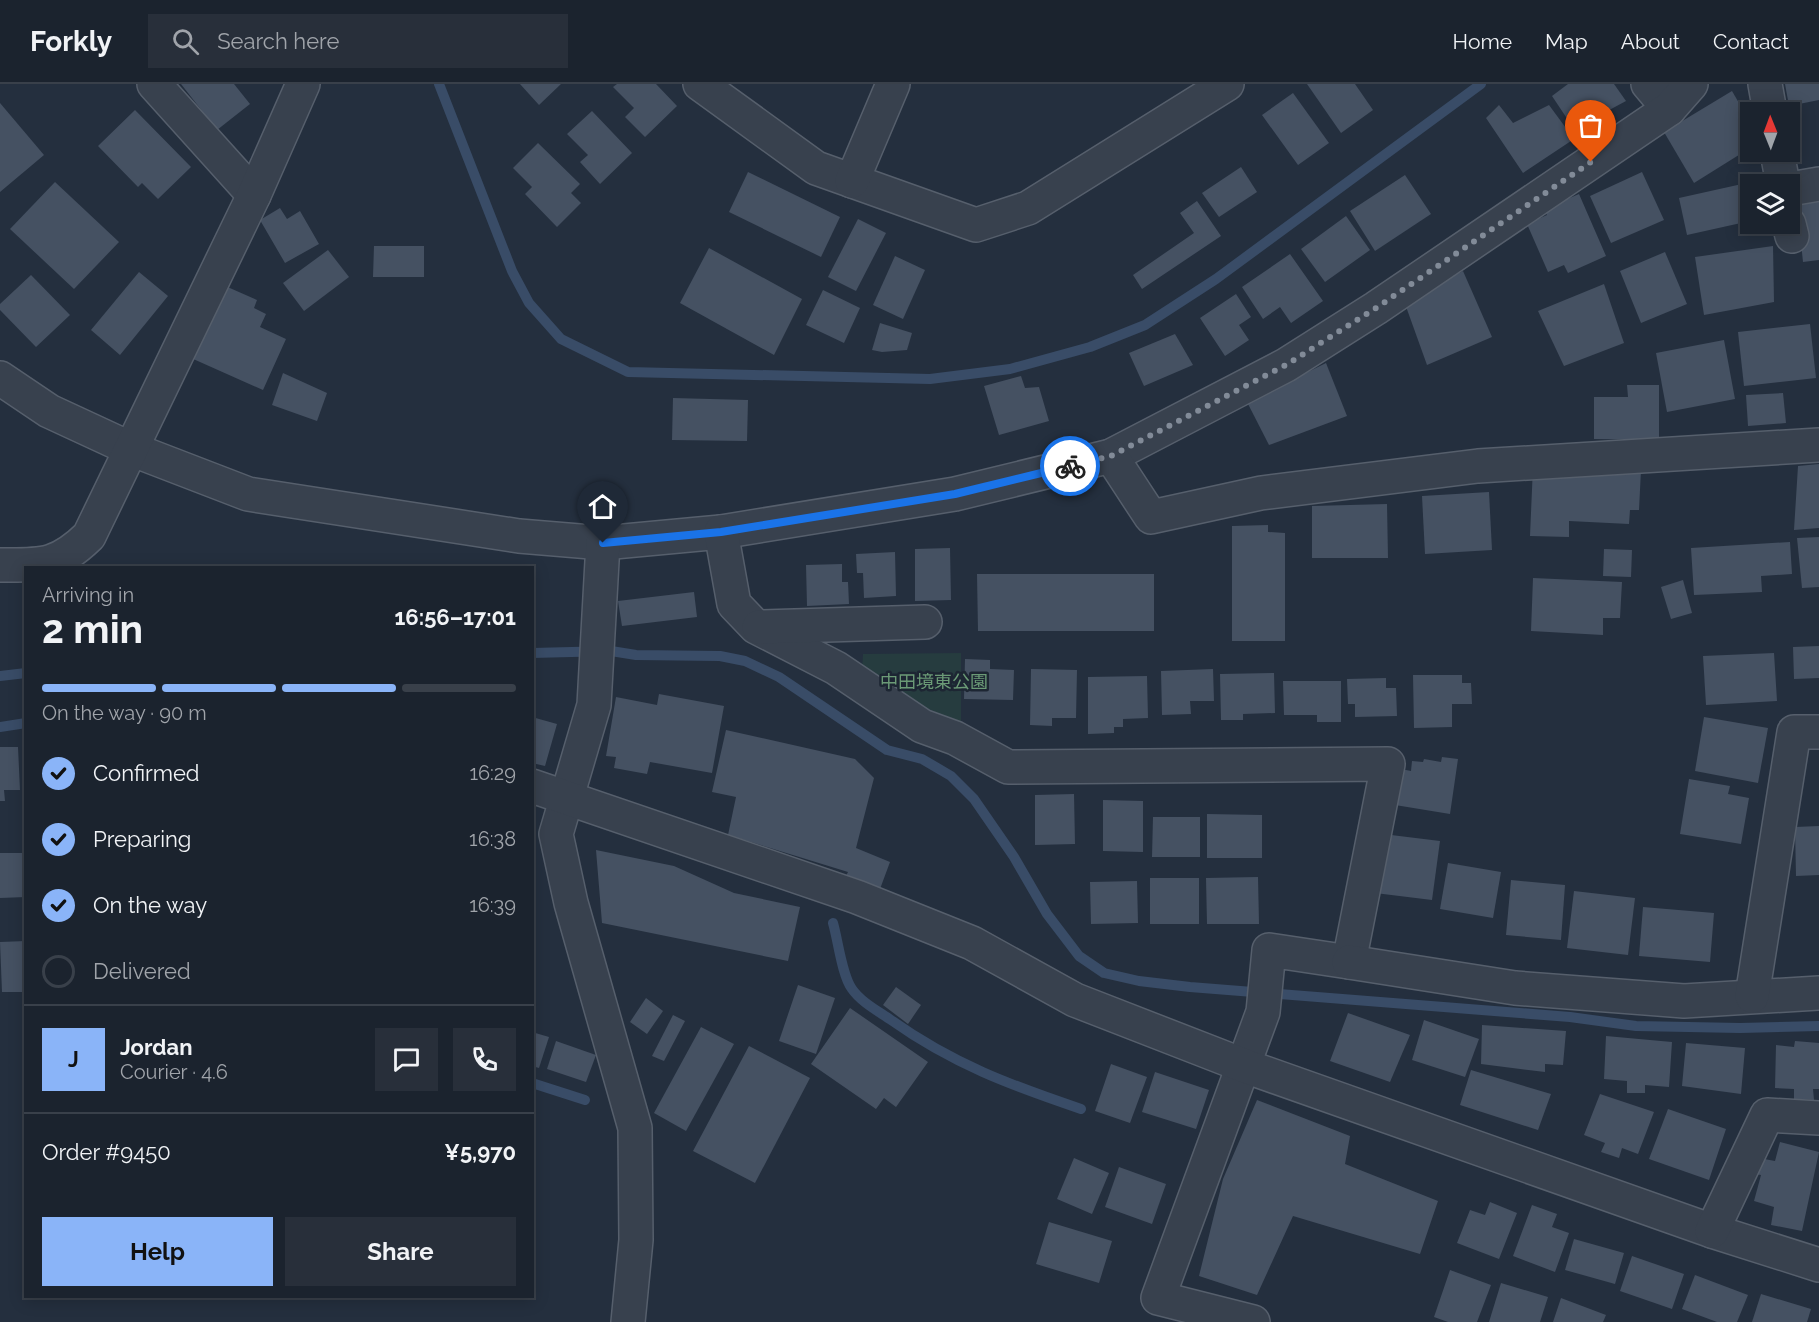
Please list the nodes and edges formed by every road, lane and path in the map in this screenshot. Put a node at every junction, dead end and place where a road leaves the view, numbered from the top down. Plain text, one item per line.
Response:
1 (154, 84) edge
2 (303, 84) edge
3 (700, 84) edge
4 (893, 84) edge
5 (1227, 84) edge
6 (1648, 84) edge
7 (1692, 84) edge
8 (1765, 84) edge
9 (1768, 102) edge
10 (1670, 110) junction
11 (852, 181) junction
12 (1819, 184) edge
13 (1800, 187) edge
14 (254, 195) junction
15 (0, 378) edge
16 (1819, 445) edge
17 (131, 449) junction
18 (1111, 456) junction
19 (721, 532) junction
20 (603, 543) junction
21 (0, 565) edge
22 (925, 622) dead end
23 (756, 627) junction
24 (1819, 732) edge
25 (534, 787) edge
26 (566, 797) junction
27 (1349, 962) junction
28 (1819, 993) edge
29 (1752, 996) junction
30 (1245, 1066) junction
31 (1819, 1118) edge
32 (1712, 1231) junction
33 (1819, 1265) edge
34 (628, 1322) edge
35 (1253, 1322) edge

1 - 14 street
2 - 14 street
3 - 11 street
4 - 11 street
5 - 11 street
6 - 10 street
7 - 10 street
8 - 9 street
10 - 18 street
12 - 13 street
14 - 17 street
15 - 17 street
16 - 18 street
17 - 20 street
17 - 21 street
18 - 19 street
19 - 20 street
19 - 23 street
20 - 26 street
22 - 23 street
23 - 27 street
24 - 29 street
25 - 26 street
26 - 30 street
26 - 34 street
27 - 29 street
27 - 30 street
28 - 29 street
30 - 32 street
30 - 35 street
31 - 32 street
32 - 33 street

